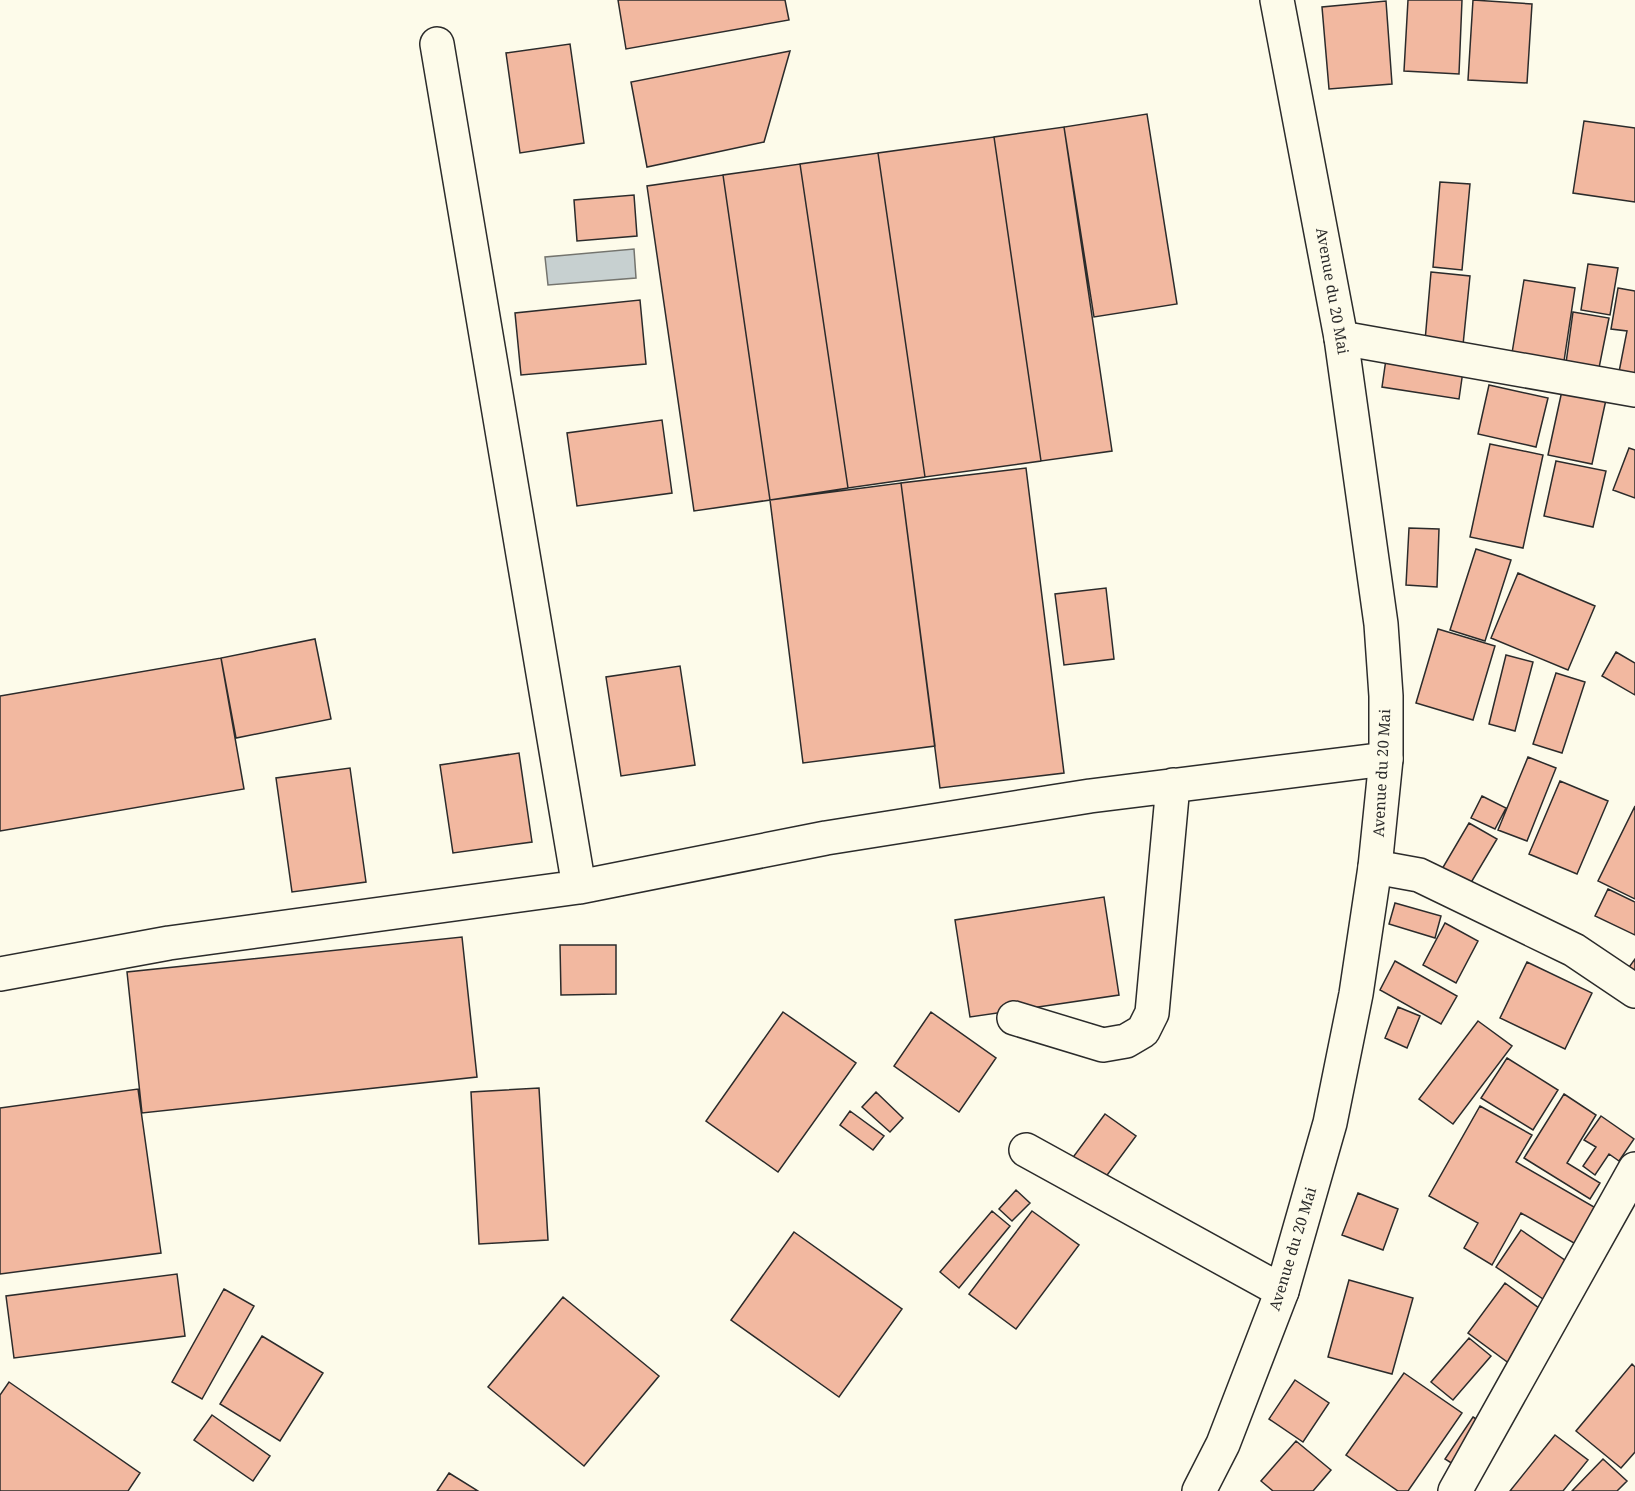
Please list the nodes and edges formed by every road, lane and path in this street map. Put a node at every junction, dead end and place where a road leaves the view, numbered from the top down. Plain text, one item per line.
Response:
1 (1277, 0) edge
2 (436, 44) dead end
3 (1341, 338) junction
4 (1635, 390) edge
5 (1386, 759) junction
6 (1173, 785) junction
7 (1375, 867) junction
8 (579, 887) junction
9 (0, 974) edge
10 (1635, 991) edge
11 (1014, 1017) dead end
12 (1026, 1150) dead end
13 (1635, 1169) edge
14 (1282, 1291) junction
15 (1199, 1491) edge
16 (1455, 1491) edge

1 - 3 street, Avenue du 20 Mai
2 - 8 street
3 - 4 street
3 - 5 street, Avenue du 20 Mai
5 - 6 street
5 - 7 street, Avenue du 20 Mai
6 - 8 street
6 - 11 street
7 - 10 street
7 - 14 street, Avenue du 20 Mai
8 - 9 street
12 - 14 street
13 - 16 street
14 - 15 street, Avenue du 20 Mai

